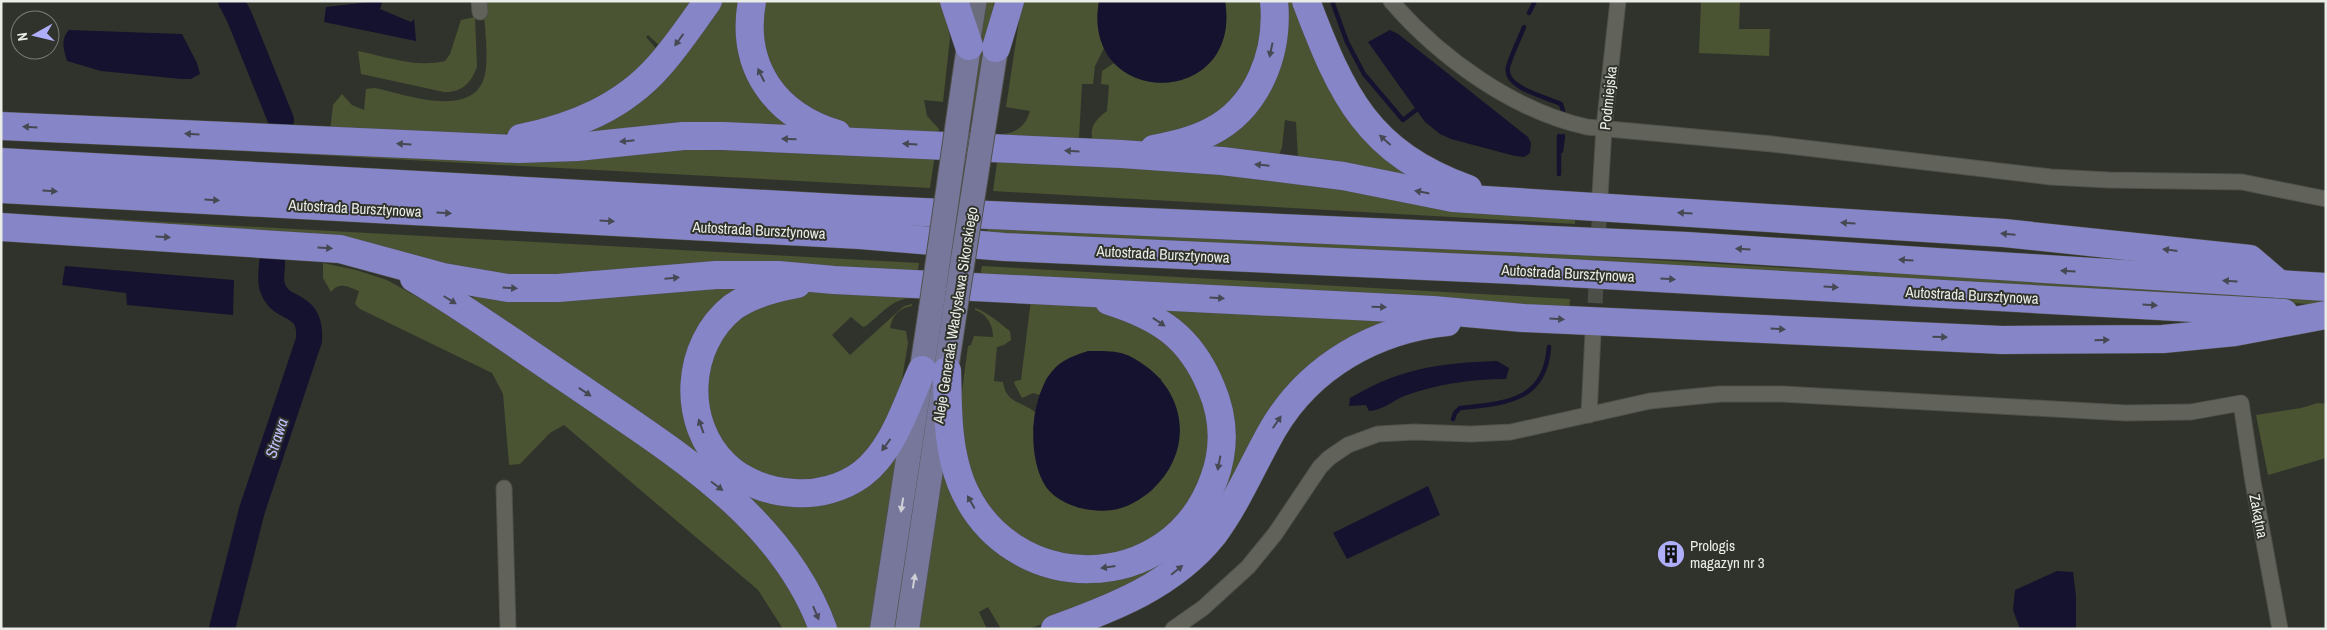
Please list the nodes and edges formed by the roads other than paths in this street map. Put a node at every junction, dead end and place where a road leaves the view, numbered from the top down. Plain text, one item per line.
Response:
1 (708, 1) edge
2 (752, 1) edge
3 (954, 1) edge
4 (976, 1) edge
5 (1003, 1) edge
6 (1010, 1) edge
7 (1274, 1) edge
8 (1306, 1) edge
9 (1391, 1) edge
10 (1618, 1) edge
11 (969, 46) junction
12 (996, 48) junction
13 (1, 126) edge
14 (1604, 128) junction
15 (873, 142) junction
16 (453, 146) junction
17 (1121, 154) junction
18 (1, 162) edge
19 (1, 189) edge
20 (1600, 196) tunnel mouth
21 (2326, 199) edge
22 (1523, 203) junction
23 (1, 227) edge
24 (378, 259) junction
25 (834, 280) junction
26 (2278, 284) junction
27 (2326, 287) edge
28 (1046, 290) junction
29 (2326, 315) edge
30 (1508, 317) junction
31 (1594, 333) tunnel mouth
32 (934, 370) junction
33 (1589, 415) junction
34 (504, 488) dead end
35 (508, 629) edge
36 (822, 629) edge
37 (882, 629) edge
38 (906, 629) edge
39 (1055, 629) edge
40 (1173, 629) edge
41 (2280, 629) edge

1 -> 16 highway
15 -> 2 highway
3 - 11 highway
4 - 11 main road, Aleje Generała Władysława Sikorskiego
5 - 12 main road, Aleje Generała Władysława Sikorskiego
6 - 12 highway
7 -> 17 highway
22 -> 8 highway
9 - 14 street
10 - 14 street, Podmiejska
11 - 32 main road, Aleje Generała Władysława Sikorskiego, bridge
12 - 32 main road, Aleje Generała Władysława Sikorskiego, bridge
16 -> 13 highway
14 - 20 street, Podmiejska
14 - 21 street
15 -> 16 highway
17 -> 15 highway
22 -> 17 highway
26 -> 18 highway, Autostrada Bursztynowa
19 -> 29 highway, Autostrada Bursztynowa
26 -> 22 highway
23 -> 24 highway
24 -> 25 highway
24 -> 36 highway
25 - 28 highway
32 -> 25 highway
26 - 27 highway, Autostrada Bursztynowa
28 -> 30 highway
28 -> 32 highway
30 -> 29 highway
39 -> 30 highway
31 - 33 street
32 -> 37 main road, Aleje Generała Władysława Sikorskiego
38 -> 32 main road, Aleje Generała Władysława Sikorskiego
33 - 40 street
33 - 41 street, Zakątna
34 - 35 street

